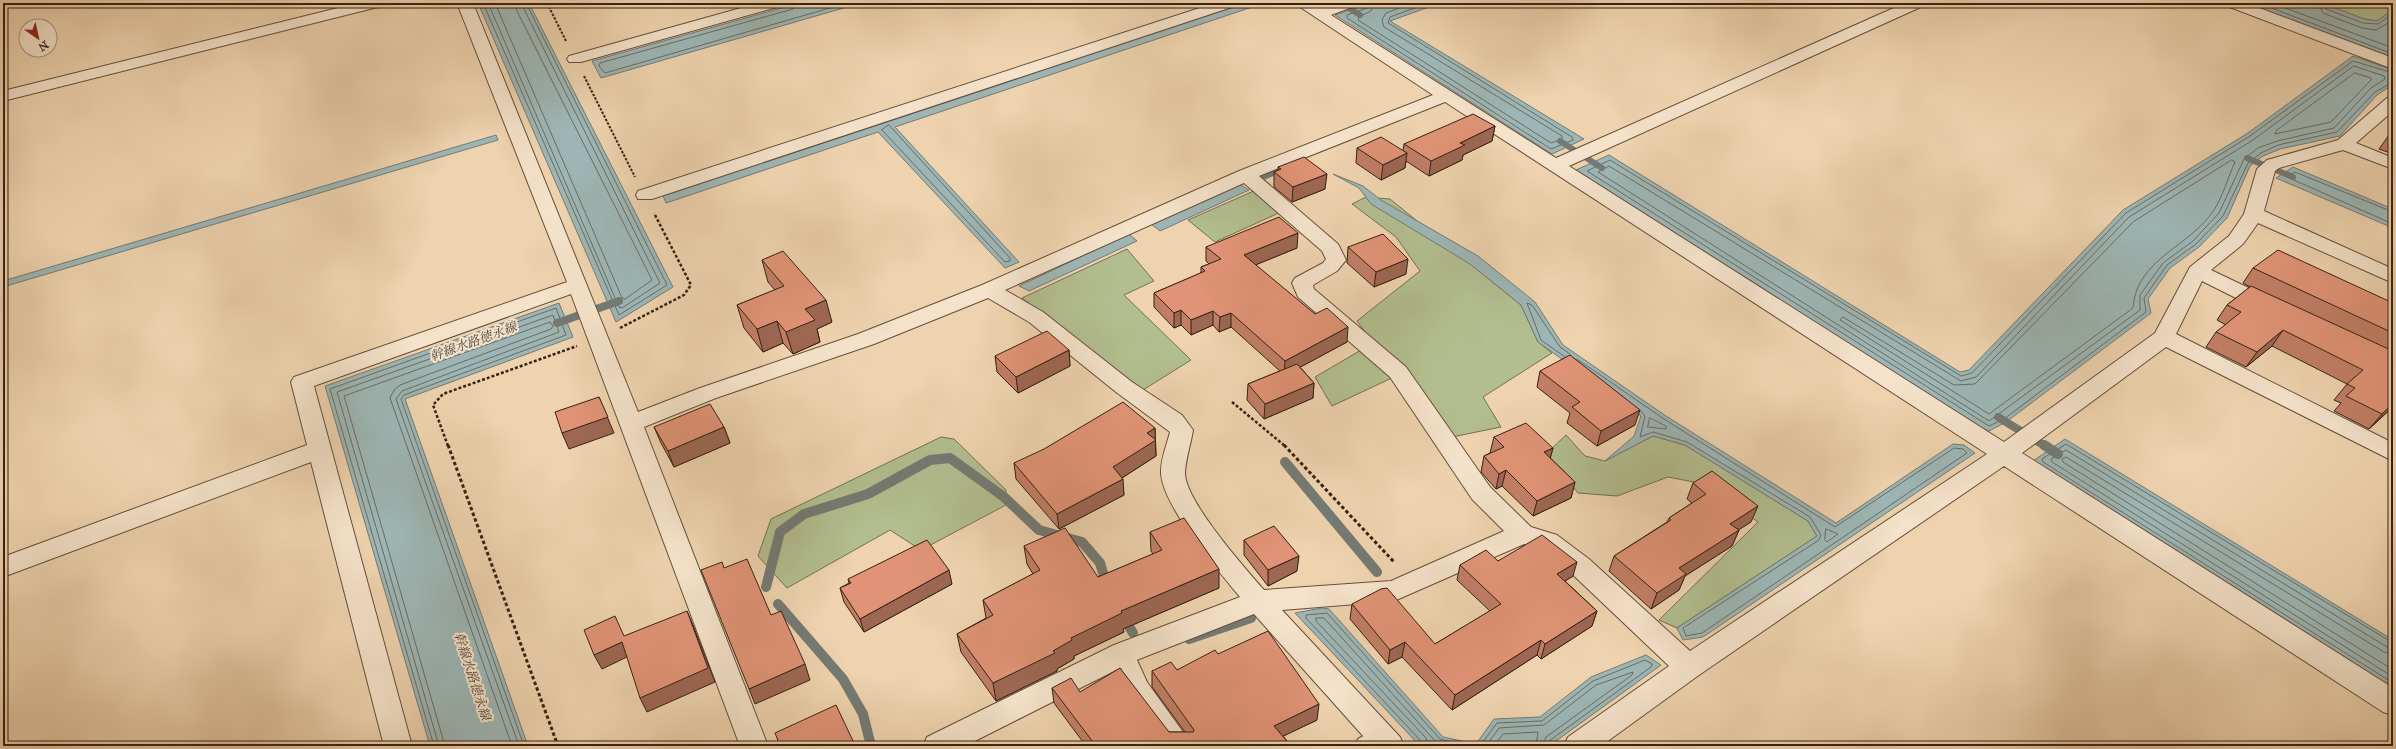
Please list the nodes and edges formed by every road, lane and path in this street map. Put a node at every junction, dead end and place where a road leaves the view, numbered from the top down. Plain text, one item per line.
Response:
1 (377, 3) edge
2 (465, 3) edge
3 (547, 3) edge
4 (776, 3) edge
5 (1230, 3) edge
6 (1302, 3) edge
7 (1918, 3) edge
8 (2232, 3) edge
9 (1343, 5) edge
10 (1319, 14) junction
11 (575, 59) joint
12 (2387, 61) edge
13 (3, 96) edge
14 (1446, 96) junction
15 (2393, 102) edge
16 (2374, 119) junction
17 (2393, 126) edge
18 (2344, 144) junction
19 (1572, 158) junction
20 (2393, 164) edge
21 (1246, 175) junction
22 (644, 195) dead end
23 (2254, 214) junction
24 (2197, 271) junction
25 (2393, 277) edge
26 (990, 290) junction
27 (581, 292) junction
28 (2288, 315) edge
29 (596, 329) junction
30 (2164, 337) junction
31 (1232, 402) dead end
32 (631, 423) junction
33 (319, 450) junction
34 (2393, 453) edge
35 (2004, 454) junction
36 (1522, 534) junction
37 (3, 567) edge
38 (1413, 583) junction
39 (1258, 601) junction
40 (1124, 653) junction
41 (1689, 667) junction
42 (2393, 703) edge
43 (1378, 743) edge
44 (398, 746) edge
45 (558, 746) edge
46 (754, 746) edge
47 (937, 746) edge
48 (1183, 746) edge
49 (1578, 746) edge

1 - 13 street
2 - 27 street
3 - 11 path
4 - 11 street
5 - 22 street
6 - 10 street
7 - 19 street
8 - 12 street
9 - 10 street
10 - 14 street
14 - 19 street
14 - 21 street
15 - 16 street
16 - 17 street
16 - 18 street
18 - 20 street
18 - 23 street
19 - 35 street
21 - 26 street
21 - 36 street
23 - 24 street
23 - 25 street
24 - 28 street
24 - 30 street
26 - 32 street
26 - 39 street
27 - 29 street
27 - 33 street
29 - 32 street
29 - 45 path
30 - 34 street
30 - 35 street
31 - 38 path
32 - 46 street
33 - 37 street
33 - 44 street
35 - 41 street
35 - 42 street
36 - 38 street
36 - 41 street
38 - 39 street
39 - 40 street
39 - 43 street
40 - 47 street
40 - 48 lane
41 - 49 street

